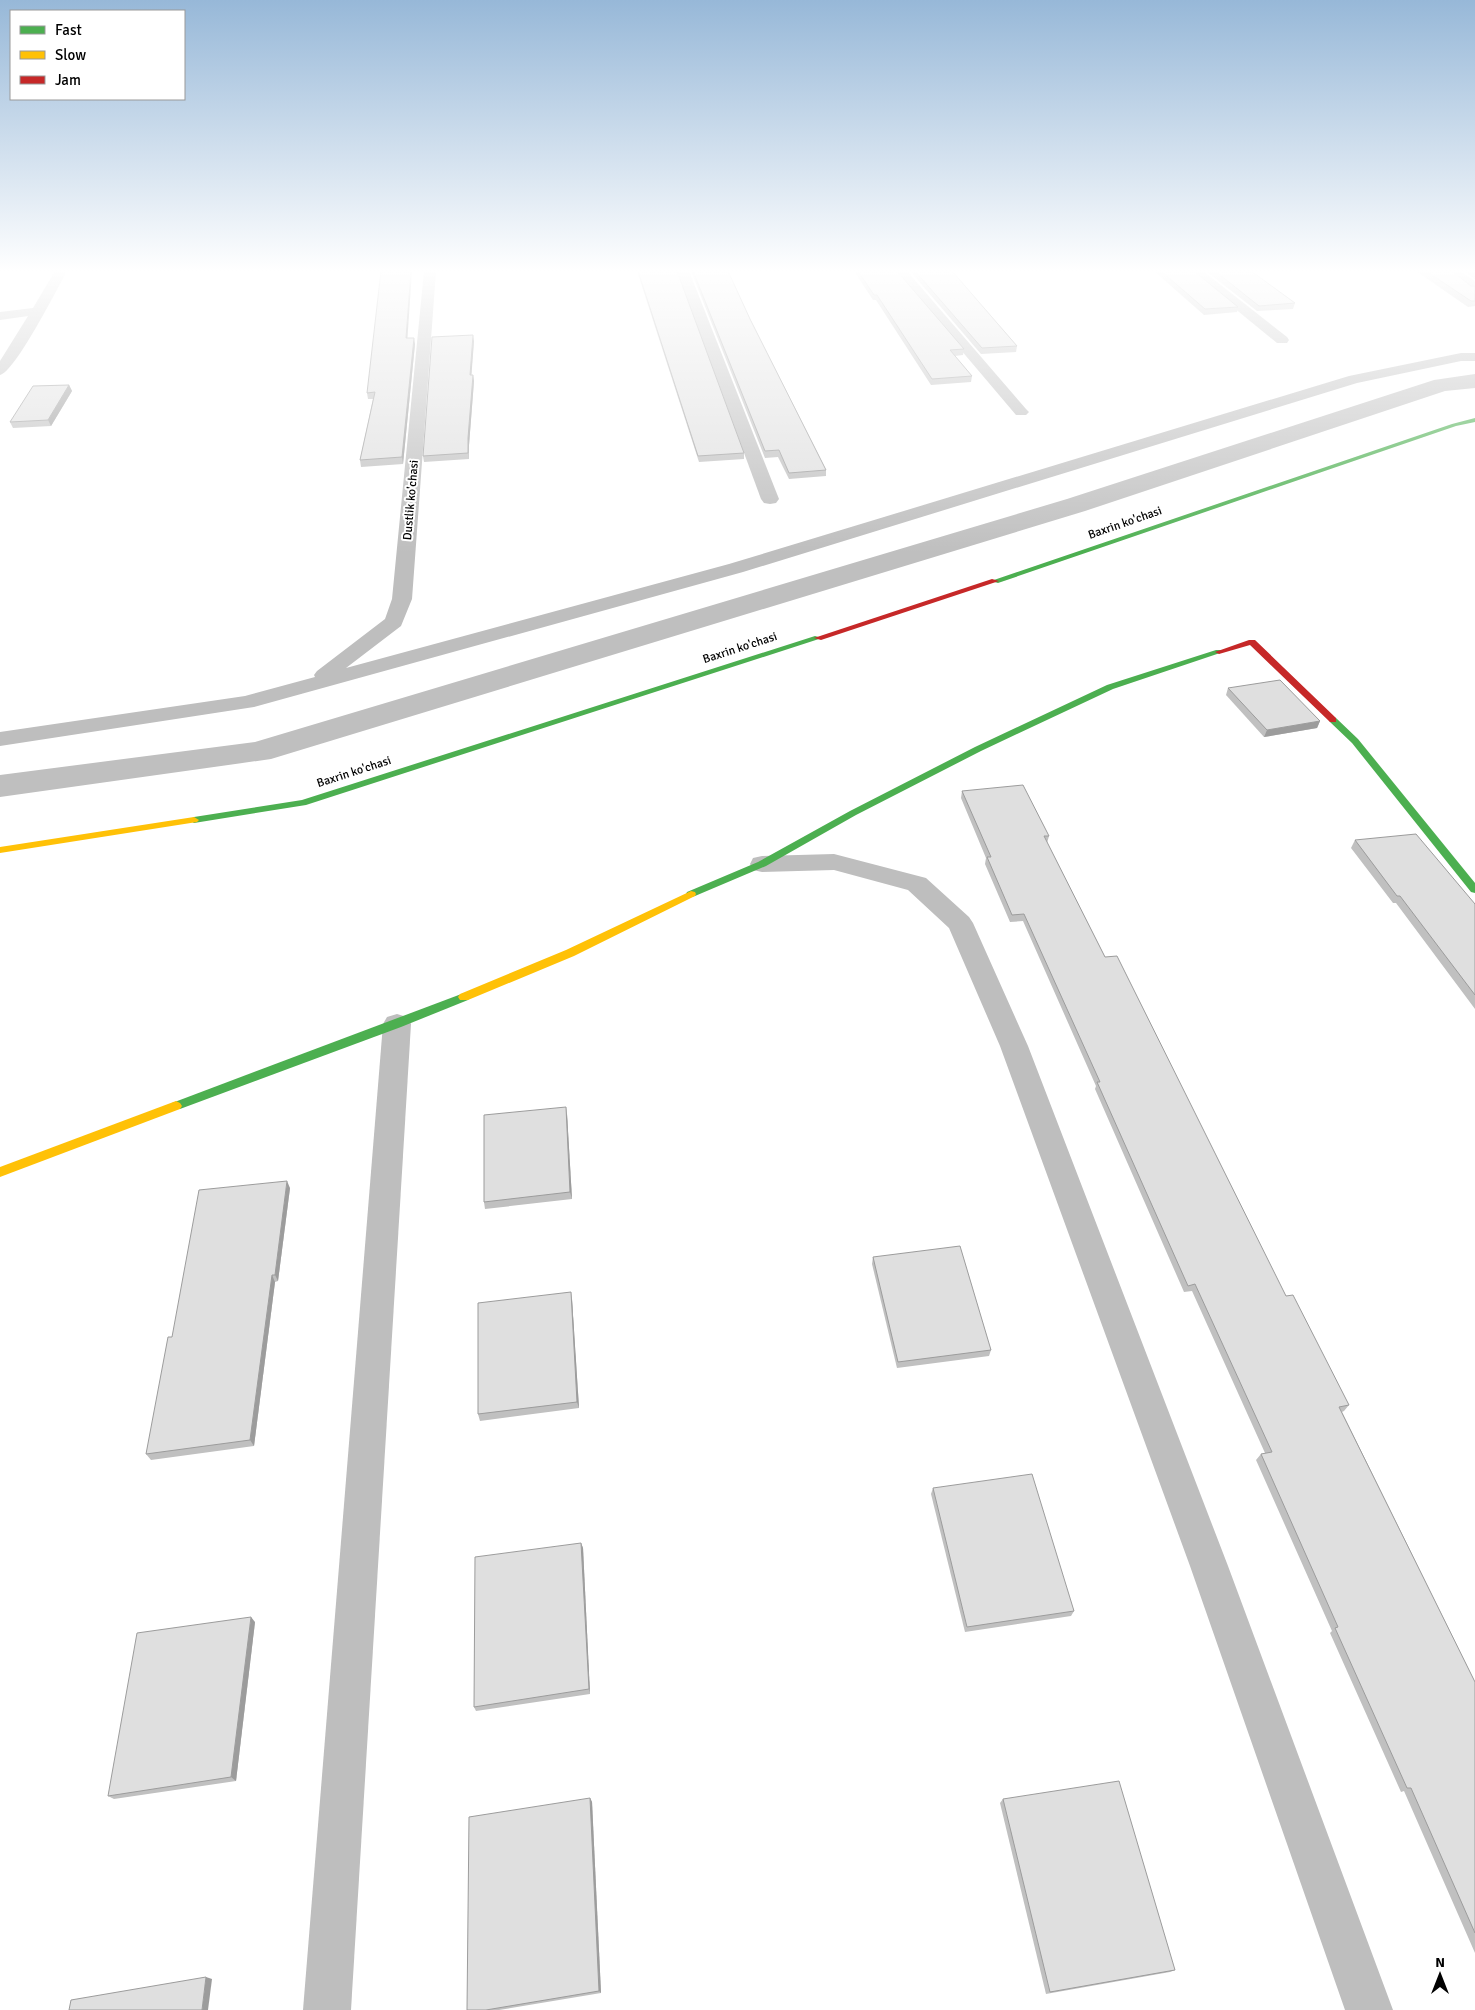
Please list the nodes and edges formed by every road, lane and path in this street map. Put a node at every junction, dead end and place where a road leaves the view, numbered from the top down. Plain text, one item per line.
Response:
1 (422, 365) edge
2 (719, 365) edge
3 (980, 365) edge
4 (1421, 365) edge
5 (1021, 412) dead end
6 (1475, 420) edge
7 (770, 499) dead end
8 (310, 685) junction
9 (0, 739) edge
10 (0, 850) edge
11 (762, 864) junction
12 (1475, 890) edge
13 (397, 1024) junction
14 (0, 1172) edge
15 (327, 2010) edge
16 (1369, 2010) edge

1 - 8 street, Dustlik ko'chasi
2 - 7 street
3 - 5 street
4 - 8 street
6 - 10 street, Baxrin ko'chasi
8 - 9 street
11 - 12 street
11 - 13 street
11 - 16 street
13 - 14 street
13 - 15 street

